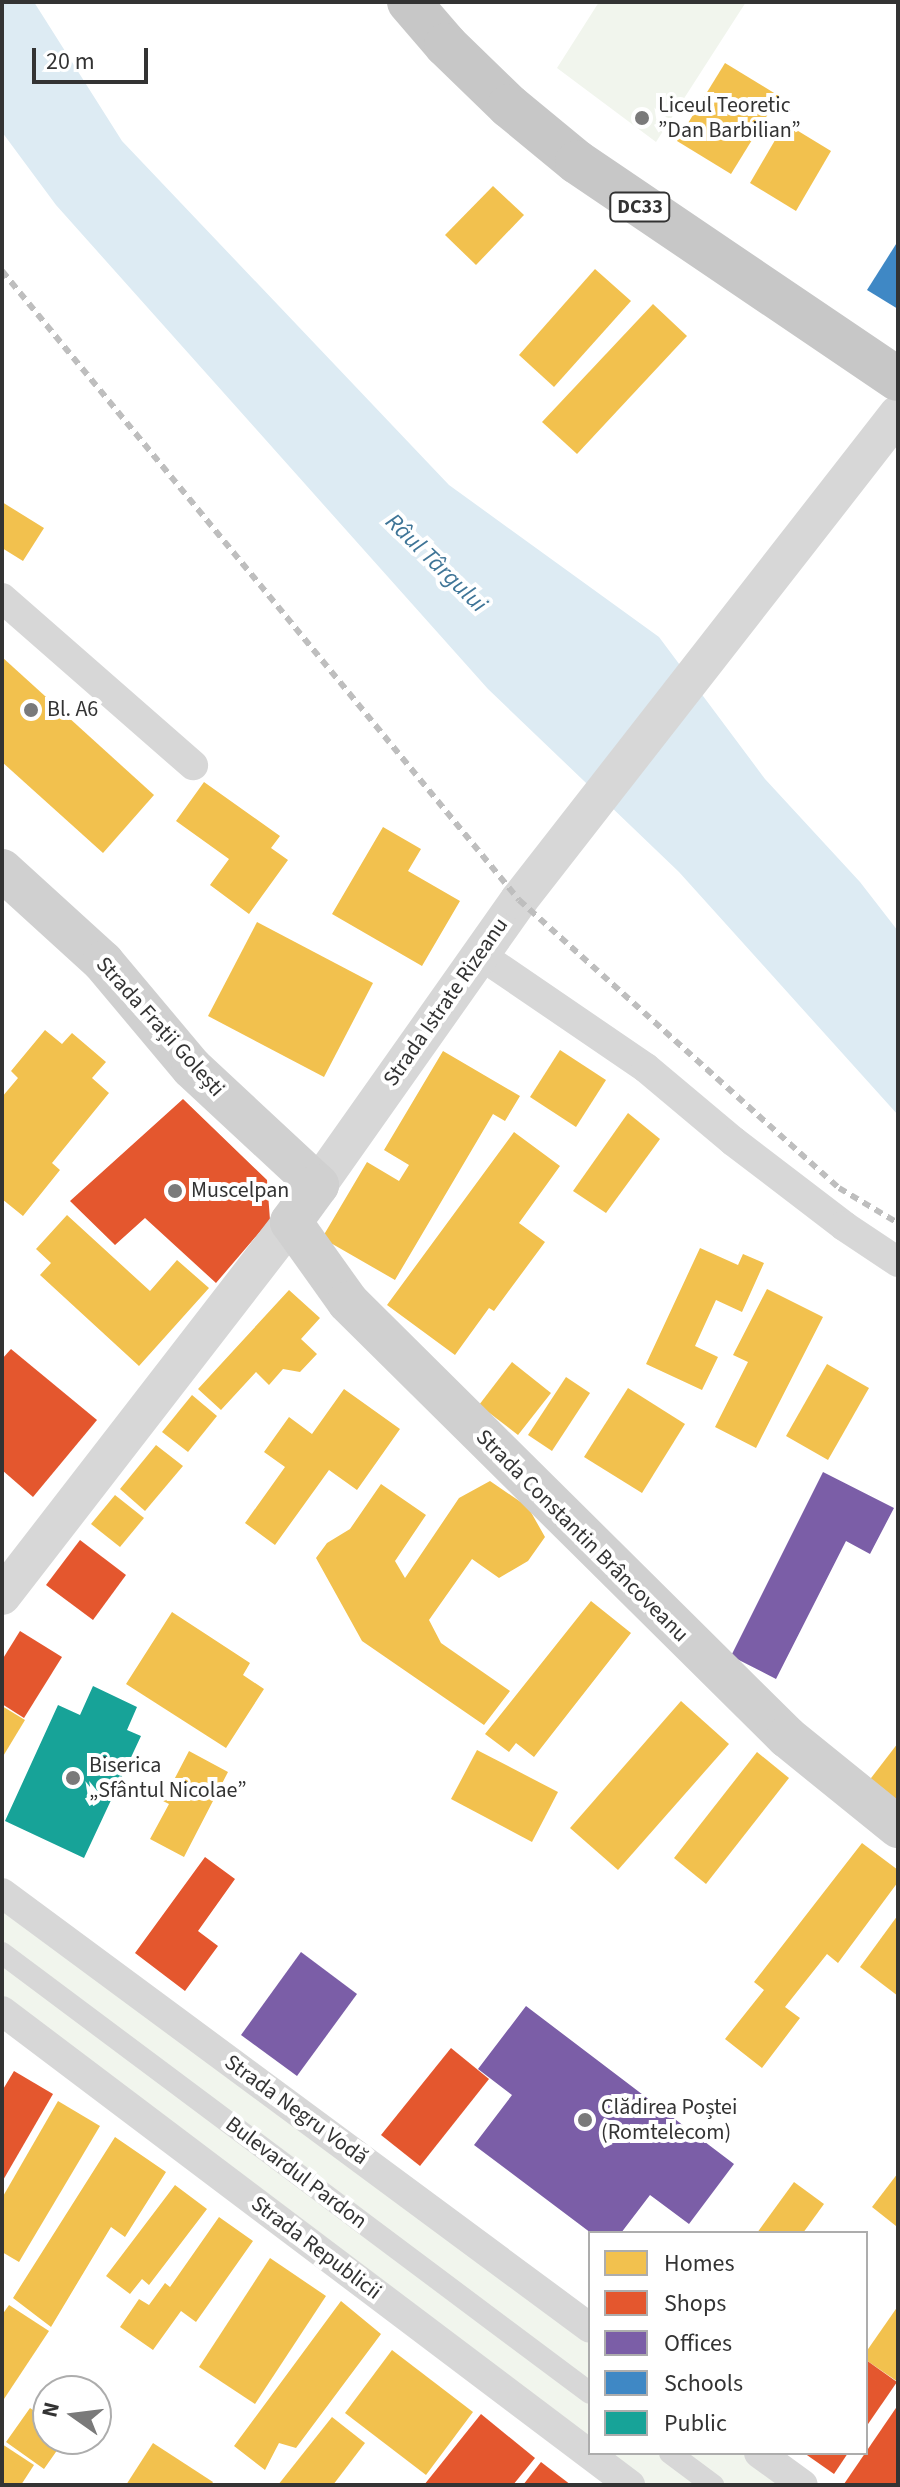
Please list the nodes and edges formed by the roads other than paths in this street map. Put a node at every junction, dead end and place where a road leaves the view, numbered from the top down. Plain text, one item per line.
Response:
1 (409, 2) edge
2 (898, 379) edge
3 (898, 414) edge
4 (2, 598) edge
5 (193, 765) dead end
6 (2, 870) edge
7 (479, 954) junction
8 (318, 1185) junction
9 (291, 1222) junction
10 (898, 1262) edge
11 (2, 1596) edge
12 (898, 1827) edge
13 (2, 1893) edge
14 (2, 1953) edge
15 (2, 2011) edge
16 (588, 2327) edge
17 (588, 2392) edge
18 (588, 2453) edge
19 (590, 2455) edge
20 (673, 2455) edge
21 (762, 2455) edge
22 (630, 2485) edge
23 (713, 2485) edge
24 (803, 2485) edge

1 - 2 highway, DC33
3 - 7 street, Strada Istrate Rizeanu
4 - 5 street
6 - 8 main road, Strada Frații Golești
7 - 8 street, Strada Istrate Rizeanu
7 - 10 street
8 - 9 main road, Strada Istrate Rizeanu
9 - 11 street, Strada Istrate Rizeanu
9 - 12 main road, Strada Constantin Brâncoveanu
13 - 16 street, Strada Negru Vodă
14 - 17 street, Bulevardul Pardon
15 - 18 street, Strada Republicii
19 - 22 street, Strada Republicii
20 - 23 street
21 - 24 street

